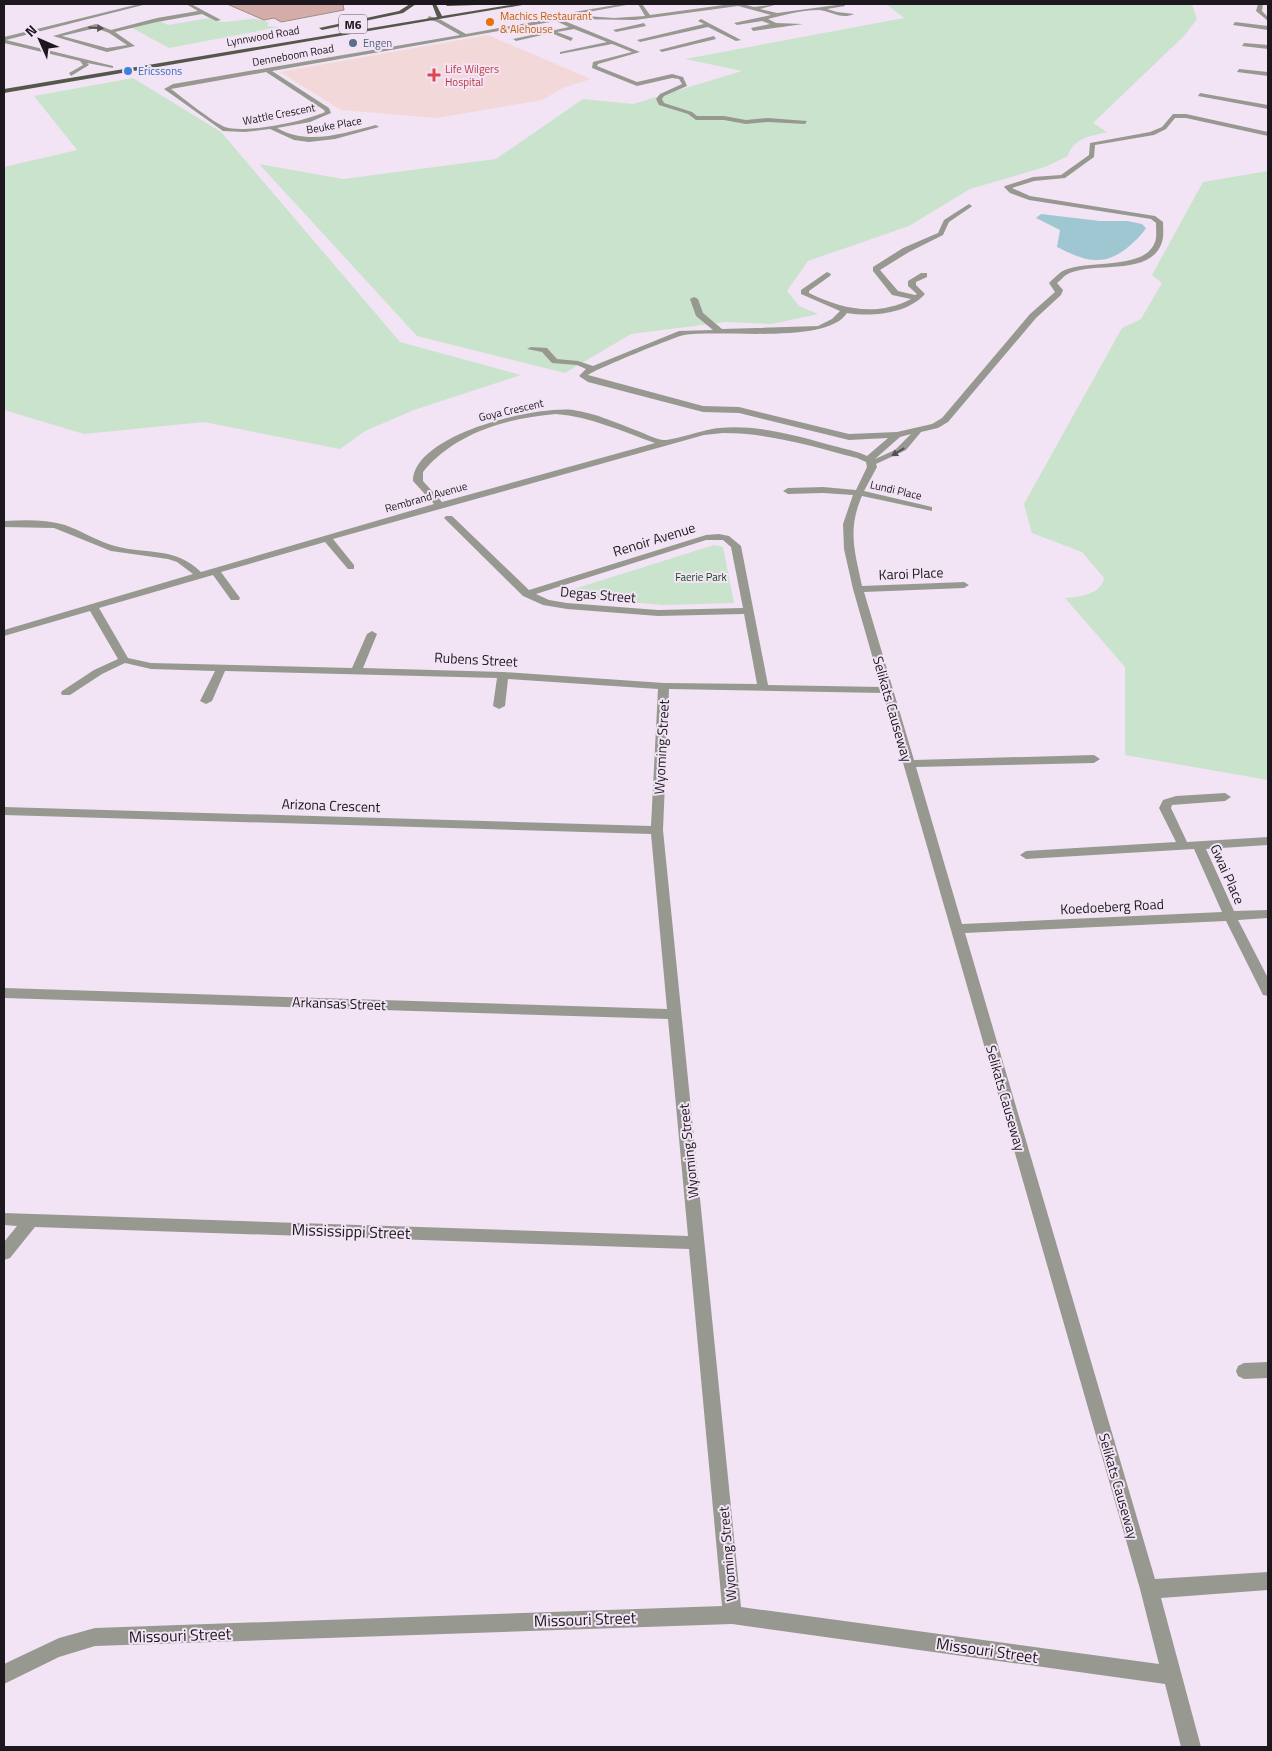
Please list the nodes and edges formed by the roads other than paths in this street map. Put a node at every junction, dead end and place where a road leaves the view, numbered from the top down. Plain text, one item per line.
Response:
1 (144, 4) edge
2 (188, 4) edge
3 (413, 4) edge
4 (434, 4) edge
5 (447, 4) edge
6 (478, 4) edge
7 (485, 4) edge
8 (526, 4) edge
9 (629, 4) edge
10 (640, 4) edge
11 (738, 4) edge
12 (776, 4) edge
13 (1260, 4) edge
14 (687, 5) dead end
15 (842, 5) edge
16 (128, 8) junction
17 (753, 8) junction
18 (820, 8) junction
19 (642, 10) junction
20 (633, 11) dead end
21 (144, 12) dead end
22 (202, 12) junction
23 (420, 12) junction
24 (576, 12) dead end
25 (626, 12) dead end
26 (609, 14) dead end
27 (851, 14) dead end
28 (410, 15) dead end
29 (684, 15) junction
30 (711, 15) dead end
31 (777, 15) junction
32 (150, 16) dead end
33 (439, 16) junction
34 (429, 18) junction
35 (648, 18) junction
36 (763, 19) junction
37 (157, 20) junction
38 (218, 20) dead end
39 (557, 20) junction
40 (1268, 20) edge
41 (737, 23) dead end
42 (656, 24) dead end
43 (800, 24) dead end
44 (1235, 24) dead end
45 (708, 25) junction
46 (775, 25) junction
47 (575, 27) junction
48 (1268, 28) edge
49 (753, 29) dead end
50 (616, 30) dead end
51 (672, 30) junction
52 (111, 32) junction
53 (552, 32) junction
54 (466, 36) junction
55 (714, 38) dead end
56 (571, 39) dead end
57 (4, 40) edge
58 (640, 40) dead end
59 (738, 40) dead end
60 (529, 42) dead end
61 (613, 42) junction
62 (696, 42) junction
63 (1244, 45) dead end
64 (1268, 47) edge
65 (662, 50) dead end
66 (562, 53) dead end
67 (170, 56) dead end
68 (83, 61) junction
69 (111, 66) junction
70 (267, 70) junction
71 (1239, 70) dead end
72 (70, 74) junction
73 (1268, 74) edge
74 (4, 85) edge
75 (4, 91) edge
76 (169, 91) joint
77 (1200, 95) dead end
78 (1268, 107) edge
79 (806, 122) dead end
80 (270, 127) junction
81 (376, 128) dead end
82 (1268, 134) edge
83 (969, 206) dead end
84 (827, 274) dead end
85 (924, 275) dead end
86 (917, 298) junction
87 (694, 299) dead end
88 (844, 311) junction
89 (719, 331) junction
90 (531, 349) dead end
91 (592, 369) junction
92 (917, 431) junction
93 (898, 434) junction
94 (661, 442) junction
95 (866, 460) junction
96 (788, 491) dead end
97 (858, 493) junction
98 (440, 505) junction
99 (929, 509) dead end
100 (449, 518) dead end
101 (4, 524) edge
102 (328, 539) junction
103 (351, 567) dead end
104 (215, 571) junction
105 (199, 575) junction
106 (964, 585) dead end
107 (858, 589) junction
108 (526, 594) junction
109 (235, 598) dead end
110 (92, 606) junction
111 (748, 611) junction
112 (4, 633) edge
113 (372, 634) dead end
114 (124, 660) junction
115 (222, 667) junction
116 (356, 671) junction
117 (503, 675) junction
118 (664, 686) junction
119 (763, 687) junction
120 (889, 690) junction
121 (66, 693) dead end
122 (206, 700) dead end
123 (499, 706) dead end
124 (1094, 759) dead end
125 (909, 764) junction
126 (1225, 797) dead end
127 (4, 811) edge
128 (658, 830) junction
129 (1268, 841) edge
130 (1198, 844) junction
131 (1183, 845) junction
132 (1026, 855) dead end
133 (1268, 914) edge
134 (1230, 916) junction
135 (957, 929) junction
136 (1268, 991) edge
137 (4, 993) edge
138 (675, 1014) junction
139 (4, 1219) edge
140 (31, 1220) junction
141 (698, 1244) junction
142 (4, 1254) edge
143 (1268, 1370) edge
144 (1244, 1371) dead end
145 (1268, 1581) edge
146 (1149, 1589) junction
147 (732, 1615) junction
148 (4, 1674) edge
149 (1170, 1675) junction
150 (1190, 1747) edge

1 - 16 street
2 - 22 street
3 - 23 main road
3 - 28 main road, Lynnwood Road / M6
4 - 33 main road
5 - 6 main road
7 - 33 main road
8 - 33 main road
9 - 24 street
10 - 19 street
11 - 17 street
11 - 29 street, Denneboom Road
12 - 17 street
13 - 40 street
14 - 19 street
15 - 18 street
16 - 21 street
16 - 57 street
17 - 30 street
17 - 31 street
18 - 27 street
18 - 31 street
19 - 20 street
19 - 35 street
22 - 37 street
22 - 38 street
23 - 33 main road
23 - 34 main road
25 - 26 street
29 - 35 street, Denneboom Road
29 - 45 street
31 - 36 street
32 - 37 street
33 - 34 street
33 - 54 street
34 - 75 main road, Lynnwood Road / M6
35 - 39 street, Denneboom Road
36 - 41 street
36 - 46 street
37 - 52 street
39 - 47 street
39 - 54 street, Denneboom Road
42 - 50 street
43 - 46 street
44 - 48 street
45 - 51 street
45 - 59 street
46 - 49 street
47 - 53 street
47 - 61 street
51 - 58 street
51 - 62 street
52 -> 52 street
53 - 56 street
53 - 60 street
54 - 70 street, Denneboom Road
55 - 62 street
57 - 68 street
61 - 66 street
61 - 79 street
62 - 65 street
63 - 64 street
67 - 69 main road
68 - 69 street
68 - 72 street
69 - 72 main road
70 - 76 street, Denneboom Road
70 - 80 street, Wattle Crescent
71 - 73 street
72 - 74 main road
76 - 80 street, Wattle Crescent
77 - 78 street
80 - 81 street, Beuke Place
82 - 92 street
83 - 86 street
84 - 88 street
85 - 86 street
86 - 88 street
87 - 89 street
88 - 89 street
89 - 91 street
90 - 91 street
91 - 93 street
92 - 93 street
92 -> 95 street
93 - 95 street
94 - 95 street, Rembrand Avenue
94 - 98 street, Rembrand Avenue
94 - 98 street, Goya Crescent
95 - 97 street, Selikats Causeway
96 - 97 street, Lundi Place
97 - 99 street, Lundi Place
97 - 107 street, Selikats Causeway
98 - 102 street, Rembrand Avenue
100 - 108 street, Degas Street
101 - 105 street
102 - 103 street
102 - 104 street, Rembrand Avenue
104 - 105 street, Rembrand Avenue
104 - 109 street
105 - 110 street, Rembrand Avenue
106 - 107 street, Karoi Place
107 - 120 street, Selikats Causeway
108 - 111 street, Degas Street
108 - 111 street, Renoir Avenue
110 - 112 street, Rembrand Avenue
110 - 114 street
111 - 119 street, Renoir Avenue
113 - 116 street
114 - 115 street, Rubens Street
114 - 121 street
115 - 116 street, Rubens Street
115 - 122 street
116 - 117 street, Rubens Street
117 - 118 street, Rubens Street
117 - 123 street
118 - 119 street, Rubens Street
118 - 128 street, Wyoming Street
119 - 120 street, Rubens Street
120 - 125 street, Selikats Causeway
124 - 125 street
125 - 135 street, Selikats Causeway
126 - 131 street
127 - 128 street, Arizona Crescent
128 - 138 street, Wyoming Street
129 - 130 street
130 - 131 street
130 - 134 street, Gwai Place
131 - 132 street
133 - 134 street, Koedoeberg Road
134 - 135 street, Koedoeberg Road
134 - 136 street, Gwai Place
135 - 146 street, Selikats Causeway
137 - 138 street, Arkansas Street
138 - 141 street, Wyoming Street
139 - 140 street, Mississippi Street
140 - 141 street, Mississippi Street
140 - 142 street
141 - 147 street, Wyoming Street
143 - 144 street
145 - 146 street
146 - 149 street, Selikats Causeway
147 - 148 street, Missouri Street
147 - 149 street, Missouri Street
149 - 150 street, Selikats Causeway

